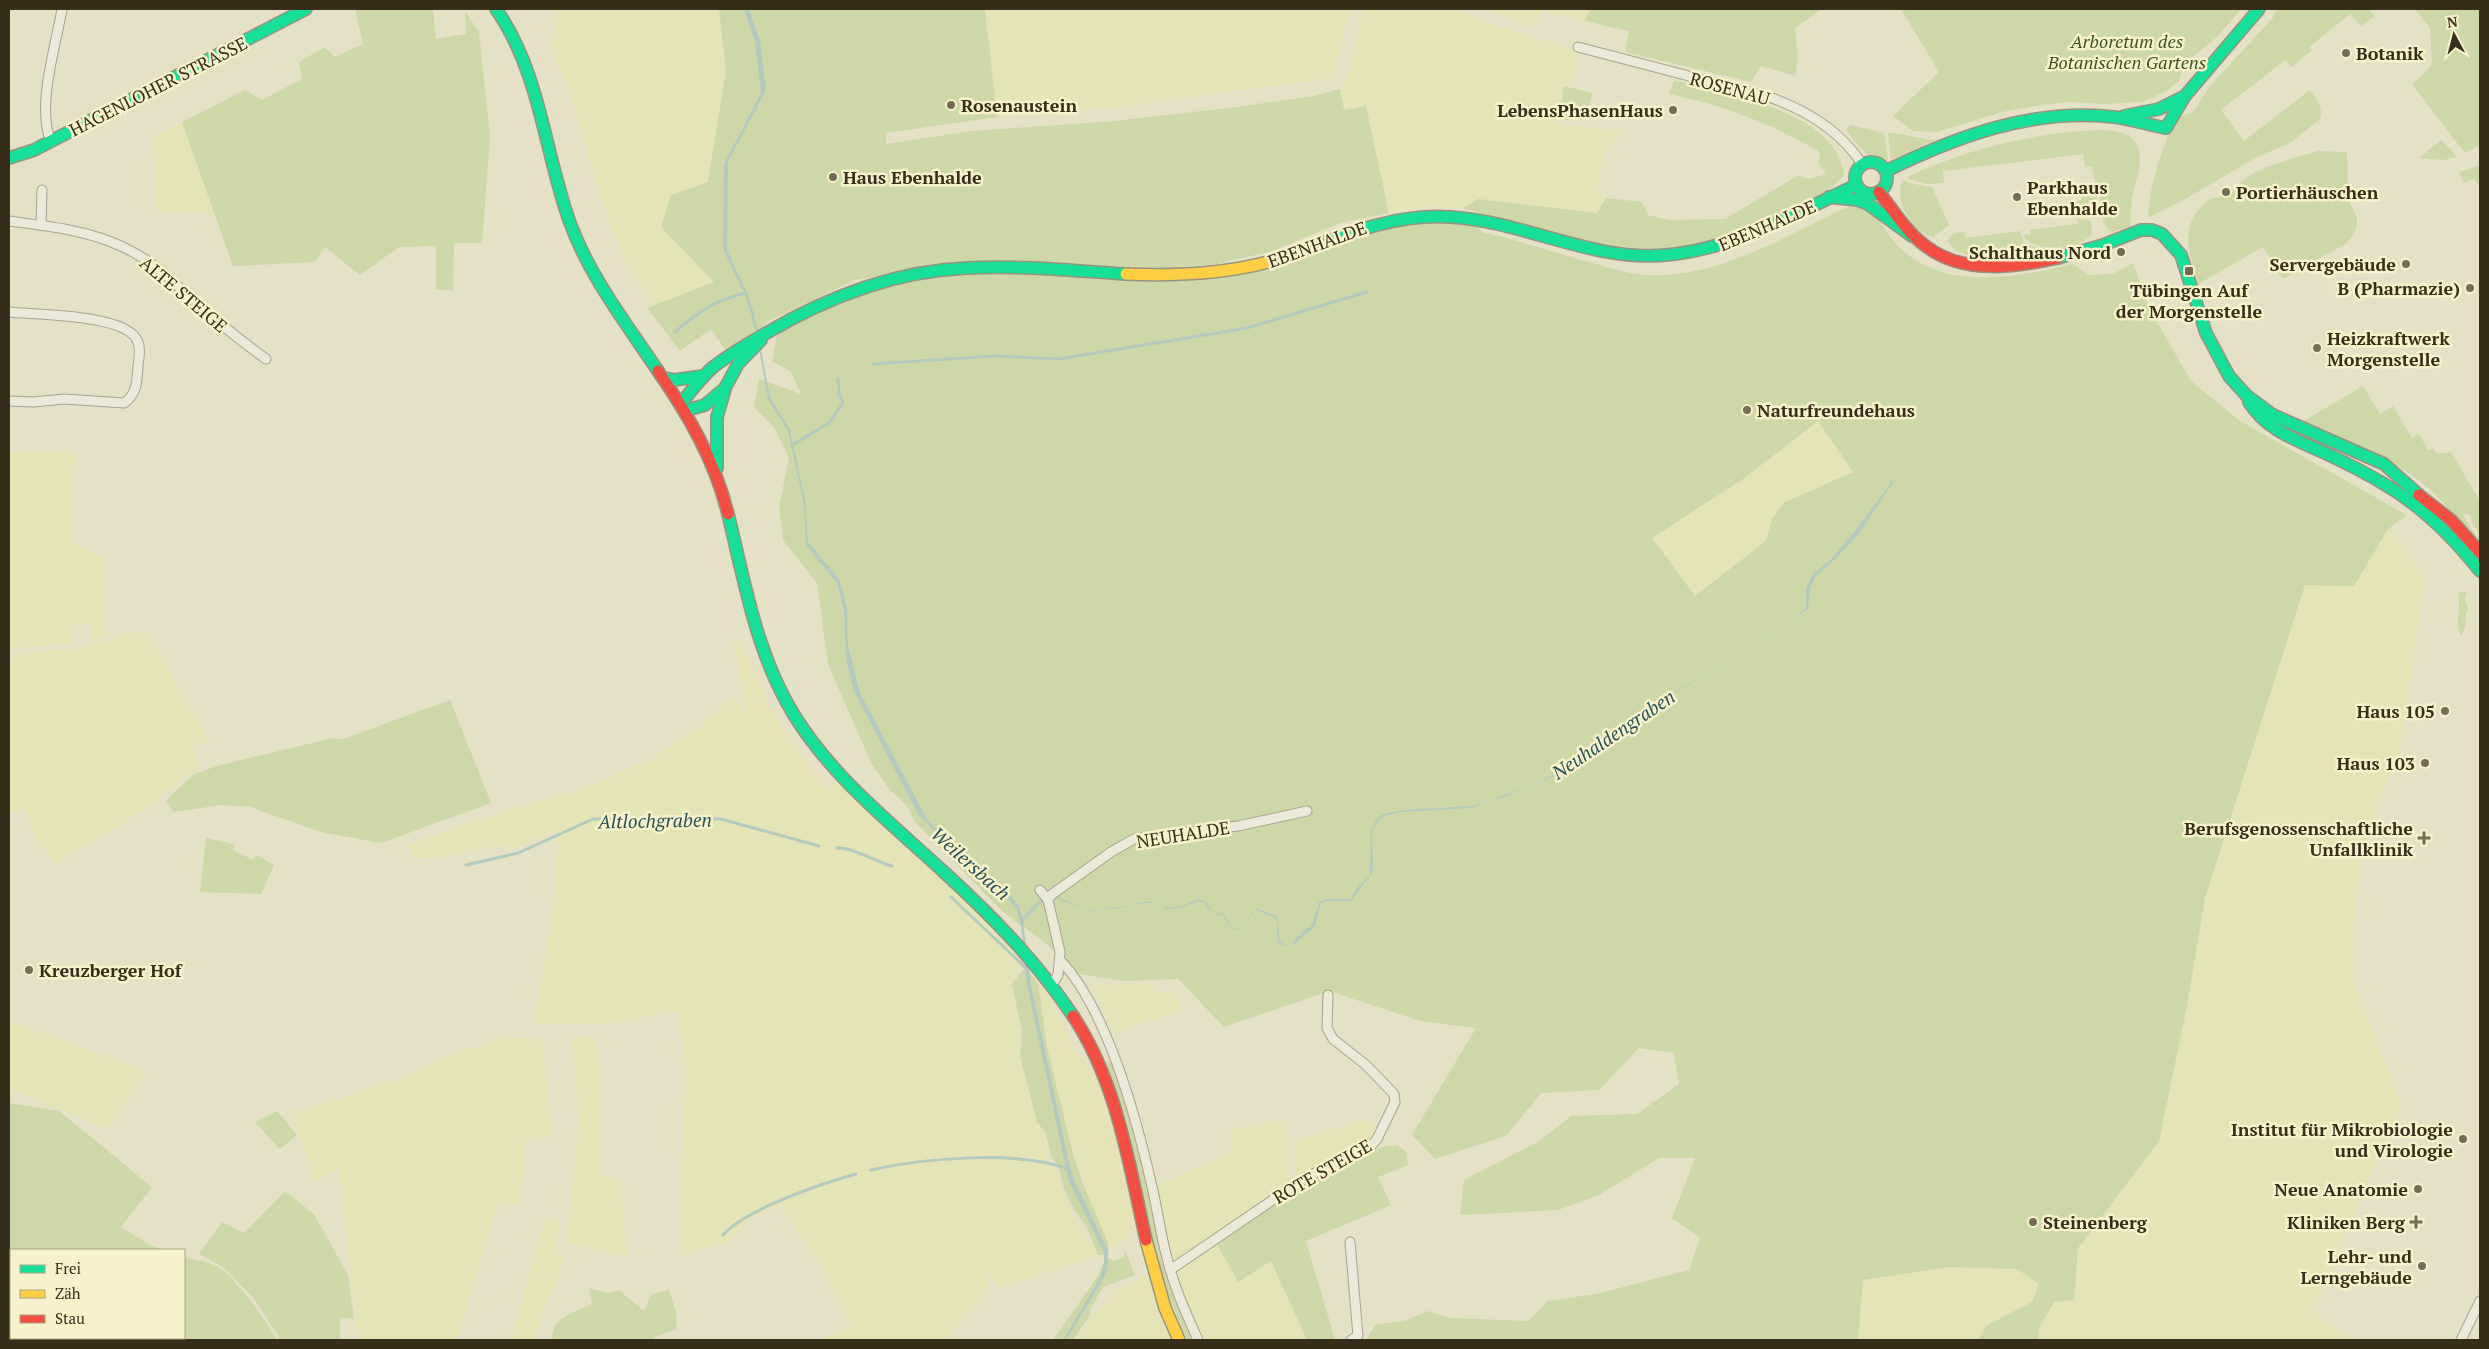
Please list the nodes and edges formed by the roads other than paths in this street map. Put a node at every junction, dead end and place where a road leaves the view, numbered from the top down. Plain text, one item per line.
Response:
1 (62, 9) edge
2 (306, 9) edge
3 (496, 9) edge
4 (2259, 9) edge
5 (1578, 47) dead end
6 (2186, 96) junction
7 (2114, 117) junction
8 (50, 142) junction
9 (9, 158) edge
10 (1862, 164) junction
11 (1886, 171) junction
12 (1856, 185) junction
13 (42, 190) dead end
14 (1879, 192) junction
15 (1829, 197) junction
16 (9, 221) edge
17 (41, 225) junction
18 (1917, 239) junction
19 (9, 312) edge
20 (772, 330) junction
21 (266, 359) dead end
22 (703, 376) junction
23 (663, 378) junction
24 (725, 388) junction
25 (2246, 395) junction
26 (9, 401) edge
27 (682, 408) junction
28 (718, 478) junction
29 (2480, 552) edge
30 (2480, 571) edge
31 (1307, 811) dead end
32 (1040, 890) dead end
33 (1048, 900) junction
34 (1060, 960) junction
35 (1050, 980) junction
36 (1328, 995) dead end
37 (1350, 1242) dead end
38 (1170, 1270) junction
39 (2480, 1301) edge
40 (1178, 1340) edge
41 (1198, 1340) edge
42 (1351, 1340) edge
43 (2461, 1340) edge

1 - 8 street
2 - 8 street, HAGENLOHER STRASSE
3 - 23 street
4 - 6 street
5 - 10 street, ROSENAU
6 - 7 street
6 - 7 street
7 - 11 street
8 - 9 street, HAGENLOHER STRASSE
10 - 11 street
10 - 12 street
11 - 14 street
12 - 14 street
12 - 15 street, EBENHALDE
13 - 17 street
14 - 18 street
15 - 18 street
15 - 20 street, EBENHALDE
16 - 17 street, ALTE STEIGE
17 - 21 street, ALTE STEIGE
18 - 25 street
19 - 26 street
20 - 22 street, EBENHALDE
20 - 24 street, EBENHALDE
22 - 23 street
22 - 27 street, EBENHALDE
23 - 27 street
24 - 27 street, EBENHALDE
24 - 28 street
25 - 29 street
25 - 30 street
27 - 28 street
28 - 35 street
31 - 33 street, NEUHALDE
32 - 33 street
33 - 34 street
34 - 35 street
34 - 38 street
35 - 40 street
36 - 38 street, ROTE STEIGE
37 - 42 street
38 - 41 street
39 - 43 street

